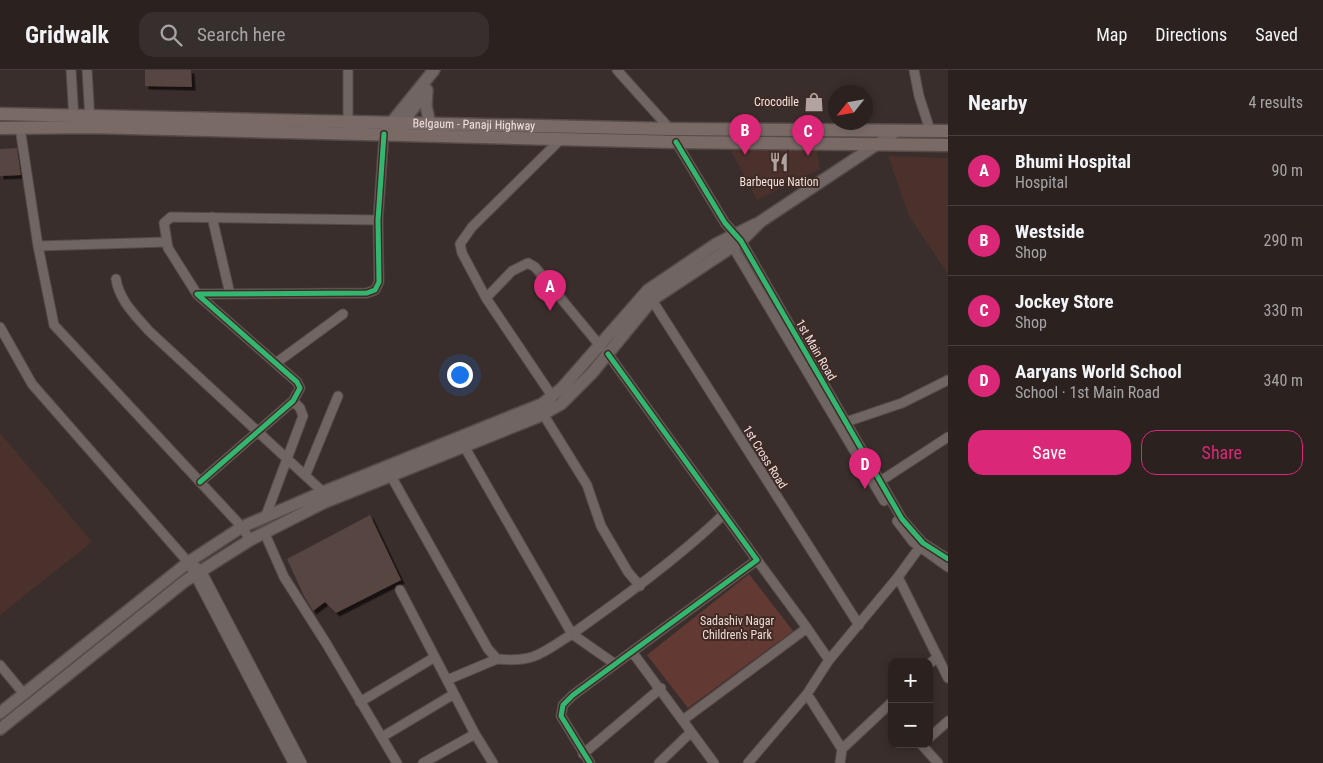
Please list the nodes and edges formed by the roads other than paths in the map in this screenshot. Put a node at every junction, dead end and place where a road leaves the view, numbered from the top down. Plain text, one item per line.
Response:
1 (71, 70) edge
2 (87, 70) edge
3 (348, 70) edge
4 (434, 70) edge
5 (443, 70) edge
6 (617, 70) edge
7 (914, 70) edge
8 (427, 90) junction
9 (0, 114) edge
10 (74, 122) junction
11 (90, 122) junction
12 (430, 124) junction
13 (0, 128) edge
14 (20, 128) junction
15 (348, 128) junction
16 (392, 129) junction
17 (670, 129) junction
18 (930, 130) junction
19 (897, 131) junction
20 (948, 131) edge
21 (561, 139) junction
22 (676, 142) junction
23 (876, 143) junction
24 (948, 145) edge
25 (212, 217) junction
26 (378, 220) junction
27 (734, 239) junction
28 (166, 242) junction
29 (38, 246) junction
30 (116, 279) dead end
31 (197, 294) junction
32 (230, 294) junction
33 (486, 298) junction
34 (652, 300) junction
35 (343, 314) dead end
36 (0, 327) edge
37 (604, 350) junction
38 (276, 363) junction
39 (948, 380) edge
40 (338, 396) dead end
41 (552, 396) junction
42 (293, 400) junction
43 (541, 410) junction
44 (846, 422) junction
45 (259, 432) junction
46 (948, 438) edge
47 (464, 446) junction
48 (287, 457) junction
49 (306, 474) junction
50 (391, 476) junction
51 (200, 482) junction
52 (879, 482) junction
53 (323, 492) junction
54 (723, 515) junction
55 (264, 518) junction
56 (242, 527) junction
57 (265, 534) junction
58 (250, 540) junction
59 (921, 545) junction
60 (948, 559) edge
61 (757, 560) junction
62 (188, 562) junction
63 (948, 567) edge
64 (197, 573) junction
65 (898, 576) junction
66 (640, 586) junction
67 (400, 590) dead end
68 (859, 625) junction
69 (807, 628) junction
70 (572, 634) junction
71 (633, 653) junction
72 (435, 657) junction
73 (938, 657) junction
74 (497, 659) junction
75 (829, 660) junction
76 (933, 661) edge
77 (615, 664) junction
78 (0, 665) edge
79 (948, 678) edge
80 (447, 680) junction
81 (661, 688) junction
82 (24, 694) junction
83 (454, 694) junction
84 (807, 694) junction
85 (360, 702) junction
86 (891, 703) edge
87 (0, 714) edge
88 (683, 720) junction
89 (948, 721) edge
90 (0, 729) edge
91 (690, 733) junction
92 (475, 734) junction
93 (933, 734) edge
94 (382, 737) junction
95 (925, 748) edge
96 (842, 749) junction
97 (584, 754) junction
98 (293, 763) edge
99 (302, 763) edge
100 (397, 763) edge
101 (423, 763) edge
102 (493, 763) edge
103 (590, 763) edge
104 (659, 763) edge
105 (714, 763) edge
106 (748, 763) edge
107 (840, 763) edge
108 (938, 763) edge

1 - 10 street
2 - 11 street
3 - 15 street
4 - 16 main road
5 - 8 main road
6 - 17 street
7 - 18 street
8 - 12 main road
8 - 16 main road
9 - 10 highway, Belgaum - Panaji Highway
10 - 11 highway, Belgaum - Panaji Highway
10 - 14 highway, Belgaum - Panaji Highway
11 - 15 highway, Belgaum - Panaji Highway
12 - 16 highway, Belgaum - Panaji Highway
12 - 17 highway, Belgaum - Panaji Highway
13 - 14 highway, Belgaum - Panaji Highway
14 - 29 street
15 - 16 highway, Belgaum - Panaji Highway
16 - 21 highway, Belgaum - Panaji Highway
16 - 26 street
17 - 19 highway, Belgaum - Panaji Highway
18 - 19 highway, Belgaum - Panaji Highway
18 - 20 highway, Belgaum - Panaji Highway
19 - 23 main road
21 - 22 highway, Belgaum - Panaji Highway
21 - 33 street
22 - 23 highway, Belgaum - Panaji Highway
22 - 27 street
23 - 24 highway, Belgaum - Panaji Highway
23 - 27 main road
25 - 26 street
25 - 28 street
25 - 32 street
26 - 32 street
27 - 34 main road
27 - 37 main road
27 - 44 street, 1st Main Road
27 - 59 street
28 - 29 street
28 - 31 street
29 - 51 street
30 - 45 street
31 - 32 street
31 - 38 street
33 - 37 street
33 - 41 street
34 - 37 main road
34 - 68 street, 1st Cross Road
35 - 38 street
36 - 62 street
37 - 41 main road
37 - 43 main road
37 - 54 street
38 - 42 street
39 - 44 street
40 - 49 street
41 - 43 main road
42 - 45 street
42 - 48 street
43 - 47 main road
43 - 53 main road
43 - 66 street
44 - 52 street, 1st Main Road
45 - 48 street
45 - 51 street
46 - 52 street
47 - 50 main road
47 - 70 street
48 - 49 street
48 - 55 street
49 - 53 street
50 - 57 main road
50 - 74 street
51 - 56 street
52 - 59 street, 1st Main Road
53 - 55 main road
54 - 61 street
54 - 66 street
55 - 56 main road
56 - 58 street
56 - 62 main road
57 - 58 main road
57 - 85 street
58 - 64 main road
59 - 60 street, 1st Main Road
59 - 63 street
59 - 65 street
61 - 69 street
61 - 71 street
62 - 64 street
62 - 82 main road
64 - 90 main road
64 - 98 street
64 - 99 street
65 - 68 street
65 - 73 street
66 - 70 street
67 - 72 street
68 - 75 street
69 - 75 street
69 - 88 street
70 - 74 street
70 - 77 street
71 - 77 street
71 - 81 street
72 - 80 street
72 - 85 street
73 - 76 street
73 - 79 street
74 - 80 street
75 - 84 street
77 - 97 street
78 - 82 street
80 - 83 street
81 - 88 street
81 - 97 street
82 - 87 main road
83 - 92 street
83 - 94 street
84 - 96 street
84 - 106 street
85 - 94 street
86 - 96 street
88 - 91 street
89 - 93 street
91 - 104 street
91 - 105 street
92 - 101 street
92 - 102 street
94 - 100 street
95 - 108 street
96 - 107 street
97 - 103 street

